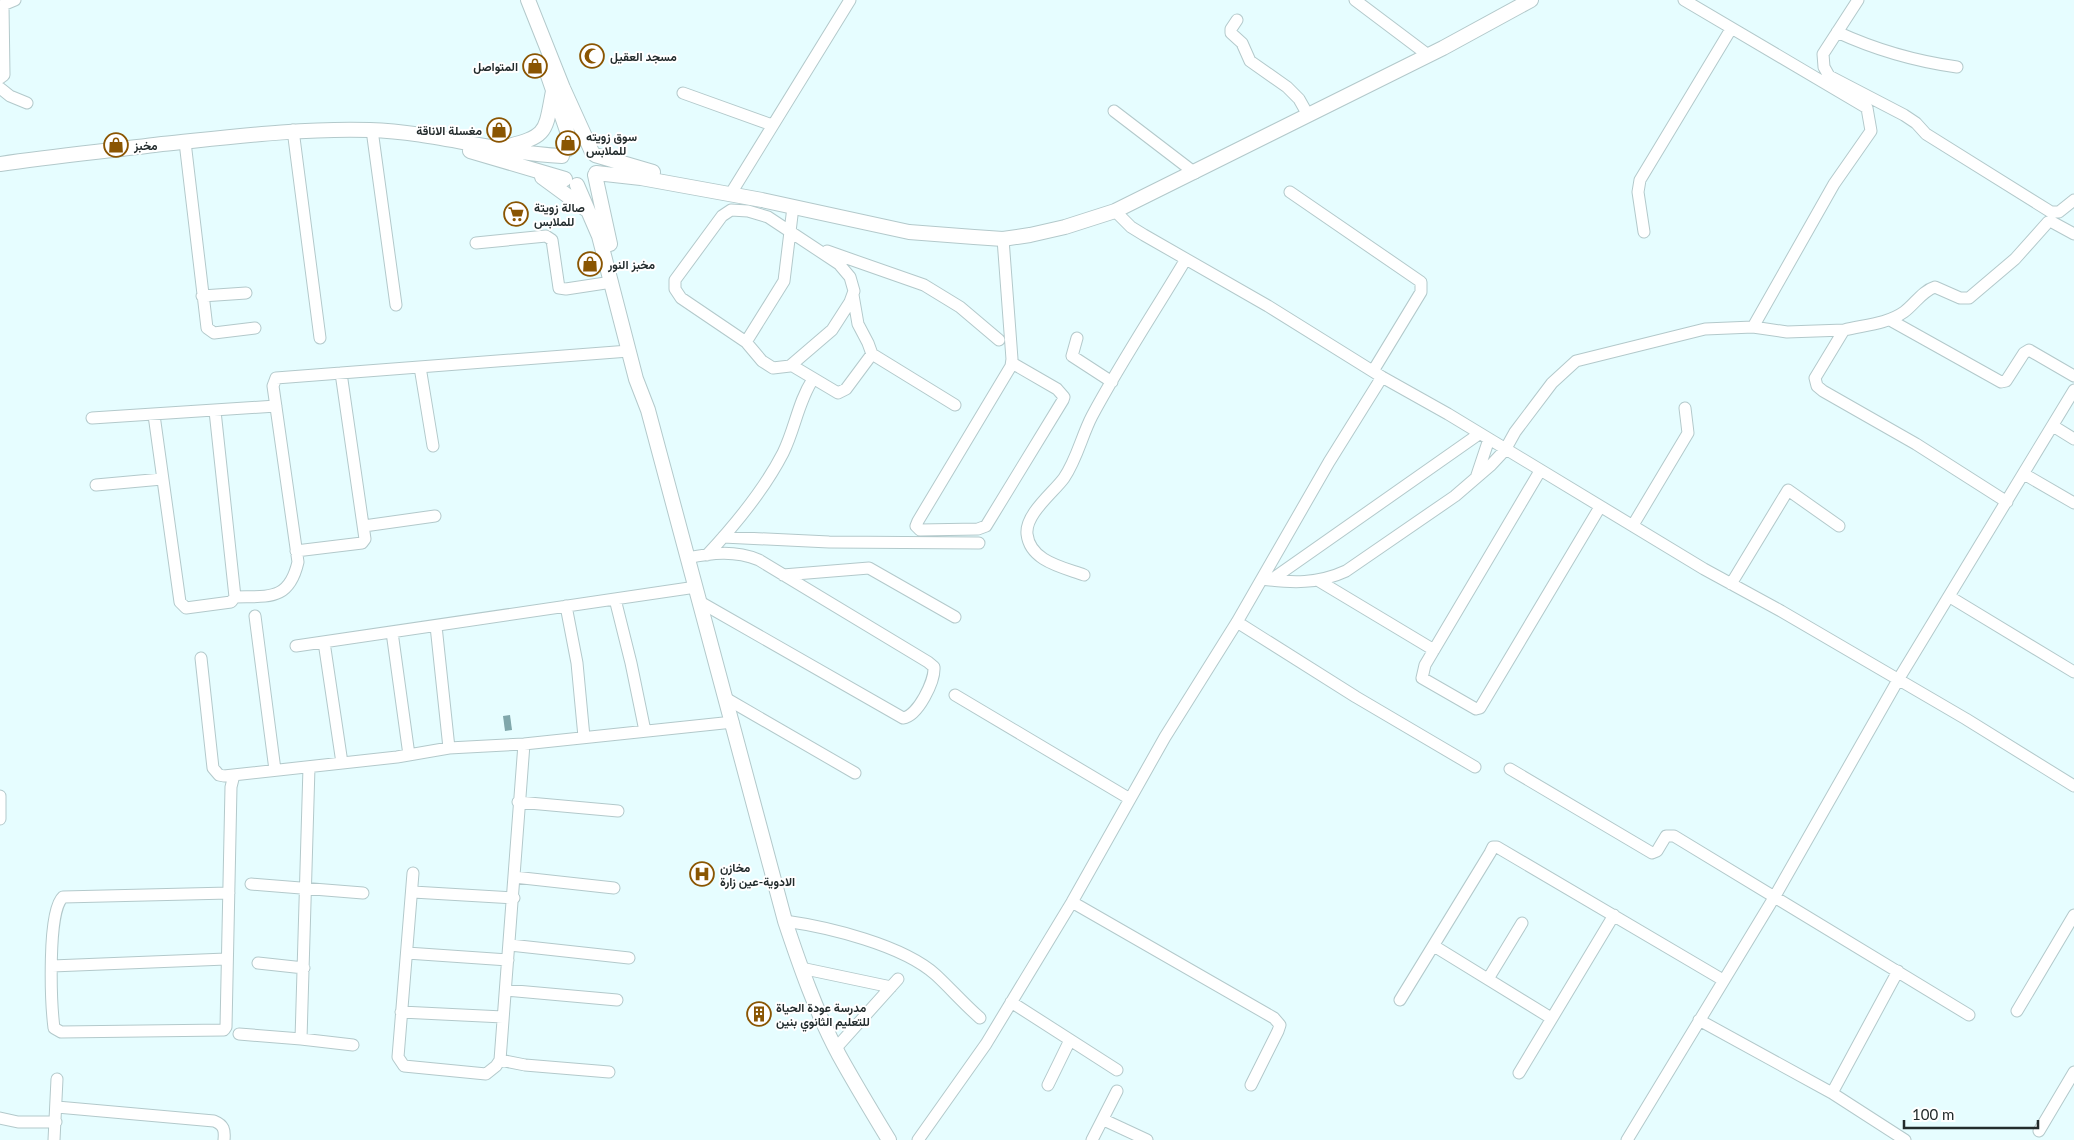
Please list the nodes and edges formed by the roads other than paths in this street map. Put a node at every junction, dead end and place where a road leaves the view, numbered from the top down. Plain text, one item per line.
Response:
1 (15, 0) edge
2 (519, 0) edge
3 (528, 0) edge
4 (850, 0) edge
5 (1355, 0) edge
6 (1531, 0) edge
7 (1684, 0) edge
8 (1858, 0) edge
9 (1237, 20) dead end
10 (1731, 28) junction
11 (1837, 32) junction
12 (1428, 55) junction
13 (1957, 67) dead end
14 (0, 78) edge
15 (0, 88) edge
16 (553, 90) junction
17 (683, 93) dead end
18 (27, 103) dead end
19 (1114, 111) dead end
20 (1308, 115) junction
21 (772, 125) junction
22 (293, 130) junction
23 (372, 130) junction
24 (415, 134) junction
25 (185, 142) junction
26 (500, 148) junction
27 (565, 153) junction
28 (593, 154) junction
29 (0, 164) edge
30 (522, 166) junction
31 (1195, 173) junction
32 (596, 174) junction
33 (571, 182) junction
34 (733, 190) junction
35 (1290, 192) dead end
36 (762, 200) junction
37 (2074, 200) edge
38 (793, 207) junction
39 (1115, 212) junction
40 (590, 213) junction
41 (790, 232) junction
42 (1644, 232) dead end
43 (2074, 234) edge
44 (1003, 239) junction
45 (476, 243) dead end
46 (811, 246) junction
47 (1186, 259) junction
48 (612, 282) junction
49 (246, 293) dead end
50 (853, 295) junction
51 (202, 296) junction
52 (396, 305) dead end
53 (1890, 320) junction
54 (1753, 327) junction
55 (255, 328) dead end
56 (1844, 330) junction
57 (320, 338) dead end
58 (1077, 338) dead end
59 (999, 340) dead end
60 (746, 342) junction
61 (629, 351) junction
62 (872, 354) junction
63 (1012, 363) junction
64 (791, 366) junction
65 (420, 367) junction
66 (341, 373) junction
67 (1378, 374) junction
68 (2074, 376) edge
69 (813, 379) junction
70 (1112, 382) junction
71 (2074, 390) edge
72 (955, 405) dead end
73 (276, 406) junction
74 (1685, 408) dead end
75 (648, 410) junction
76 (215, 411) junction
77 (154, 415) junction
78 (92, 418) dead end
79 (2053, 426) junction
80 (1484, 437) junction
81 (2074, 438) edge
82 (433, 446) dead end
83 (1505, 450) junction
84 (1540, 471) junction
85 (2024, 474) junction
86 (1476, 478) junction
87 (162, 479) junction
88 (96, 485) dead end
89 (2007, 502) junction
90 (2074, 503) edge
91 (1600, 507) junction
92 (435, 516) dead end
93 (1633, 525) junction
94 (364, 526) junction
95 (1838, 526) dead end
96 (723, 537) junction
97 (979, 543) dead end
98 (296, 551) junction
99 (707, 554) junction
100 (687, 558) junction
101 (783, 575) junction
102 (1084, 575) dead end
103 (1266, 580) junction
104 (1319, 581) junction
105 (1732, 584) junction
106 (696, 586) junction
107 (235, 597) junction
108 (1950, 597) junction
109 (615, 599) junction
110 (700, 602) junction
111 (566, 606) junction
112 (255, 616) dead end
113 (954, 618) dead end
114 (1237, 622) junction
115 (436, 626) junction
116 (392, 632) junction
117 (324, 642) junction
118 (296, 646) dead end
119 (1434, 650) junction
120 (201, 658) dead end
121 (2074, 672) edge
122 (1898, 680) junction
123 (955, 694) dead end
124 (727, 699) junction
125 (733, 722) junction
126 (645, 731) junction
127 (584, 737) junction
128 (524, 744) junction
129 (449, 748) junction
130 (409, 755) junction
131 (342, 763) junction
132 (309, 767) junction
133 (1475, 767) dead end
134 (1510, 769) dead end
135 (275, 770) junction
136 (855, 773) dead end
137 (234, 775) junction
138 (2074, 786) edge
139 (0, 796) edge
140 (1130, 799) junction
141 (518, 802) junction
142 (618, 811) dead end
143 (0, 819) edge
144 (413, 873) dead end
145 (514, 877) junction
146 (251, 884) dead end
147 (307, 887) junction
148 (614, 888) dead end
149 (412, 892) junction
150 (229, 893) junction
151 (363, 893) dead end
152 (1775, 896) junction
153 (514, 898) junction
154 (1072, 902) junction
155 (1614, 915) junction
156 (2074, 915) edge
157 (785, 921) junction
158 (1522, 923) dead end
159 (510, 945) junction
160 (1434, 946) junction
161 (407, 953) junction
162 (629, 958) dead end
163 (226, 959) junction
164 (508, 960) junction
165 (258, 963) dead end
166 (52, 966) junction
167 (304, 968) junction
168 (800, 968) junction
169 (1898, 971) junction
170 (1488, 979) junction
171 (1723, 980) junction
172 (506, 990) junction
173 (617, 1000) dead end
174 (1400, 1000) dead end
175 (1010, 1002) junction
176 (2017, 1011) dead end
177 (401, 1012) junction
178 (1969, 1015) dead end
179 (503, 1017) junction
180 (980, 1018) dead end
181 (1552, 1018) junction
182 (1699, 1020) junction
183 (239, 1034) dead end
184 (301, 1039) junction
185 (1070, 1040) junction
186 (353, 1045) dead end
187 (836, 1048) junction
188 (500, 1060) junction
189 (1117, 1070) dead end
190 (609, 1072) dead end
191 (2074, 1072) edge
192 (1519, 1073) dead end
193 (58, 1079) dead end
194 (1048, 1085) dead end
195 (1251, 1085) dead end
196 (1116, 1091) dead end
197 (1832, 1093) junction
198 (57, 1107) junction
199 (0, 1118) edge
200 (1104, 1120) junction
201 (56, 1122) junction
202 (2039, 1131) dead end
203 (54, 1140) edge
204 (224, 1140) edge
205 (889, 1140) edge
206 (918, 1140) edge
207 (1092, 1140) edge
208 (1147, 1140) edge
209 (1628, 1140) edge
210 (1905, 1140) edge

1 - 14 street
2 - 16 main road
3 - 28 main road
4 - 21 street
5 - 12 street
6 - 12 main road
7 - 10 street
8 - 11 street
9 - 20 street
10 - 42 street
10 - 54 street
11 - 13 street
11 - 37 street
12 - 20 main road
15 - 18 street
16 - 26 main road
16 - 27 main road
17 - 21 street
19 - 31 street
20 - 31 main road
21 - 34 street
22 - 23 main road
22 - 25 main road
22 - 57 street
23 - 24 main road
23 - 52 street
24 - 26 main road
24 - 30 main road
25 - 29 main road
25 - 51 street
26 - 27 main road
27 - 28 main road
27 - 33 main road
28 - 32 main road
28 - 34 main road
30 - 33 main road
30 - 40 main road
31 - 39 main road
32 - 33 main road
32 - 36 main road
32 - 75 main road
33 - 40 main road
34 - 36 main road
35 - 67 street
36 - 38 main road
38 - 41 street
38 - 44 main road
39 - 44 main road
39 - 47 street
40 - 48 main road
41 - 46 street
41 - 60 street
41 - 60 street
43 - 53 street
44 - 63 street
45 - 48 street
46 - 50 street
46 - 59 street
47 - 67 street
47 - 70 street
48 - 61 main road
49 - 51 street
50 - 62 street
50 - 64 street
51 - 55 street
53 - 56 street
53 - 68 street
54 - 56 street
54 - 83 street
56 - 89 street
58 - 70 street
60 - 64 street
61 - 65 street
61 - 75 main road
62 - 69 street
62 - 72 street
63 - 63 street
64 - 69 street
65 - 66 street
65 - 82 street
66 - 73 street
66 - 94 street
67 - 80 street
67 - 103 street
69 - 96 street
70 - 102 street
71 - 79 street
73 - 76 street
73 - 98 street
74 - 93 street
75 - 100 main road
76 - 77 street
76 - 107 street
77 - 78 street
77 - 87 street
79 - 81 street
79 - 85 street
80 - 83 street
80 - 86 street
80 - 103 street
83 - 84 street
83 - 86 street
84 - 91 street
84 - 119 street
85 - 89 street
85 - 90 street
86 - 104 street
87 - 88 street
87 - 107 street
89 - 108 street
91 - 93 street
91 - 119 street
92 - 94 street
93 - 105 street
94 - 98 street
95 - 105 street
96 - 97 street
96 - 99 street
98 - 107 street
99 - 100 street
99 - 101 street
100 - 106 main road
101 - 110 street
101 - 113 street
103 - 104 street
103 - 114 street
104 - 119 street
105 - 122 street
106 - 109 street
106 - 110 main road
108 - 121 street
108 - 122 street
109 - 111 street
109 - 126 street
110 - 124 main road
111 - 115 street
111 - 127 street
112 - 135 street
114 - 133 street
114 - 140 street
115 - 116 street
115 - 129 street
116 - 117 street
116 - 130 street
117 - 118 street
117 - 131 street
120 - 137 street
122 - 138 street
122 - 152 street
123 - 140 street
124 - 125 main road
124 - 136 street
125 - 126 street
125 - 157 main road
126 - 127 street
127 - 128 street
128 - 129 street
128 - 141 street
129 - 130 street
130 - 131 street
131 - 132 street
132 - 135 street
132 - 147 street
134 - 152 street
135 - 137 street
137 - 150 street
139 - 143 street
140 - 154 street
141 - 142 street
141 - 145 street
144 - 149 street
145 - 148 street
145 - 153 street
146 - 147 street
147 - 151 street
147 - 167 street
149 - 153 street
149 - 161 street
150 - 163 street
150 - 166 street
152 - 169 street
152 - 171 street
153 - 159 street
154 - 175 street
154 - 195 street
155 - 160 street
155 - 171 street
155 - 181 street
156 - 176 street
157 - 168 main road
157 - 180 street
158 - 170 street
159 - 162 street
159 - 164 street
160 - 170 street
160 - 174 street
161 - 164 street
161 - 177 street
163 - 166 street
163 - 166 street
164 - 172 street
165 - 167 street
167 - 184 street
168 - 187 main road
168 - 187 street
169 - 178 street
169 - 197 street
170 - 181 street
171 - 182 street
172 - 173 street
172 - 179 street
175 - 185 street
175 - 206 street
177 - 179 street
177 - 188 street
179 - 188 street
181 - 192 street
182 - 197 street
182 - 209 street
183 - 184 street
184 - 186 street
185 - 189 street
185 - 194 street
187 - 205 main road
188 - 190 street
191 - 202 street
193 - 198 street
196 - 200 street
197 - 210 street
198 - 201 street
198 - 204 street
199 - 201 street
200 - 207 street
200 - 208 street
201 - 203 street

